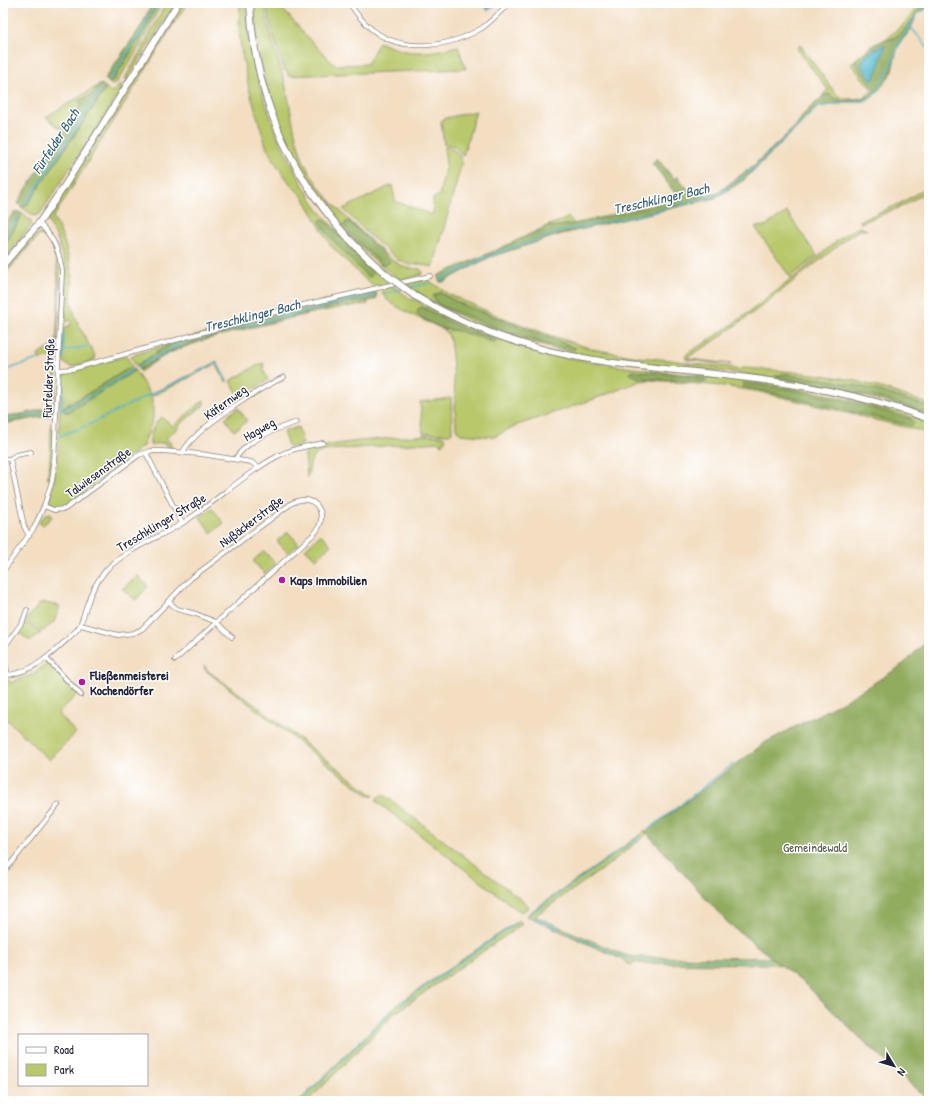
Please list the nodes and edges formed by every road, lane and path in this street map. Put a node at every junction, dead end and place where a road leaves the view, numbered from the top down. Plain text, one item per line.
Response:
1 (178, 3) edge
2 (350, 3) edge
3 (509, 3) edge
4 (250, 4) edge
5 (39, 223) junction
6 (3, 265) edge
7 (430, 276) dead end
8 (59, 370) junction
9 (284, 377) dead end
10 (929, 419) edge
11 (297, 422) dead end
12 (322, 443) dead end
13 (30, 452) dead end
14 (183, 452) junction
15 (146, 453) junction
16 (3, 459) edge
17 (10, 459) junction
18 (235, 459) junction
19 (258, 467) junction
20 (44, 506) junction
21 (182, 524) junction
22 (29, 536) junction
23 (3, 571) edge
24 (168, 601) junction
25 (27, 610) dead end
26 (216, 622) junction
27 (81, 625) junction
28 (232, 637) dead end
29 (46, 658) junction
30 (175, 660) dead end
31 (8, 675) junction
32 (3, 676) edge
33 (81, 695) dead end
34 (58, 805) dead end
35 (3, 873) edge

1 - 5 main road
2 - 3 street
4 - 10 main road, bridge
5 - 6 main road
5 - 8 street, Fürfelder Straße
7 - 8 street
8 - 20 street, Fürfelder Straße
9 - 14 street, Käfernweg
11 - 18 street, Hagweg
12 - 19 street, Treschklinger Straße
13 - 17 street
14 - 15 street, Talwiesenstraße
14 - 18 street, Talwiesenstraße
15 - 20 street, Talwiesenstraße
15 - 21 street
16 - 17 street
17 - 22 street
18 - 19 street, Talwiesenstraße
19 - 21 street, Treschklinger Straße
20 - 22 street, Fürfelder Straße
21 - 27 street, Treschklinger Straße
22 - 23 street, Fürfelder Straße
24 - 26 street
24 - 26 street, Nußäckerstraße
24 - 27 street, Nußäckerstraße
25 - 31 street
26 - 28 street
26 - 30 street, Nußäckerstraße
27 - 29 street, Treschklinger Straße
29 - 31 street, Treschklinger Straße
29 - 33 street
31 - 32 street, Treschklinger Straße
34 - 35 street

